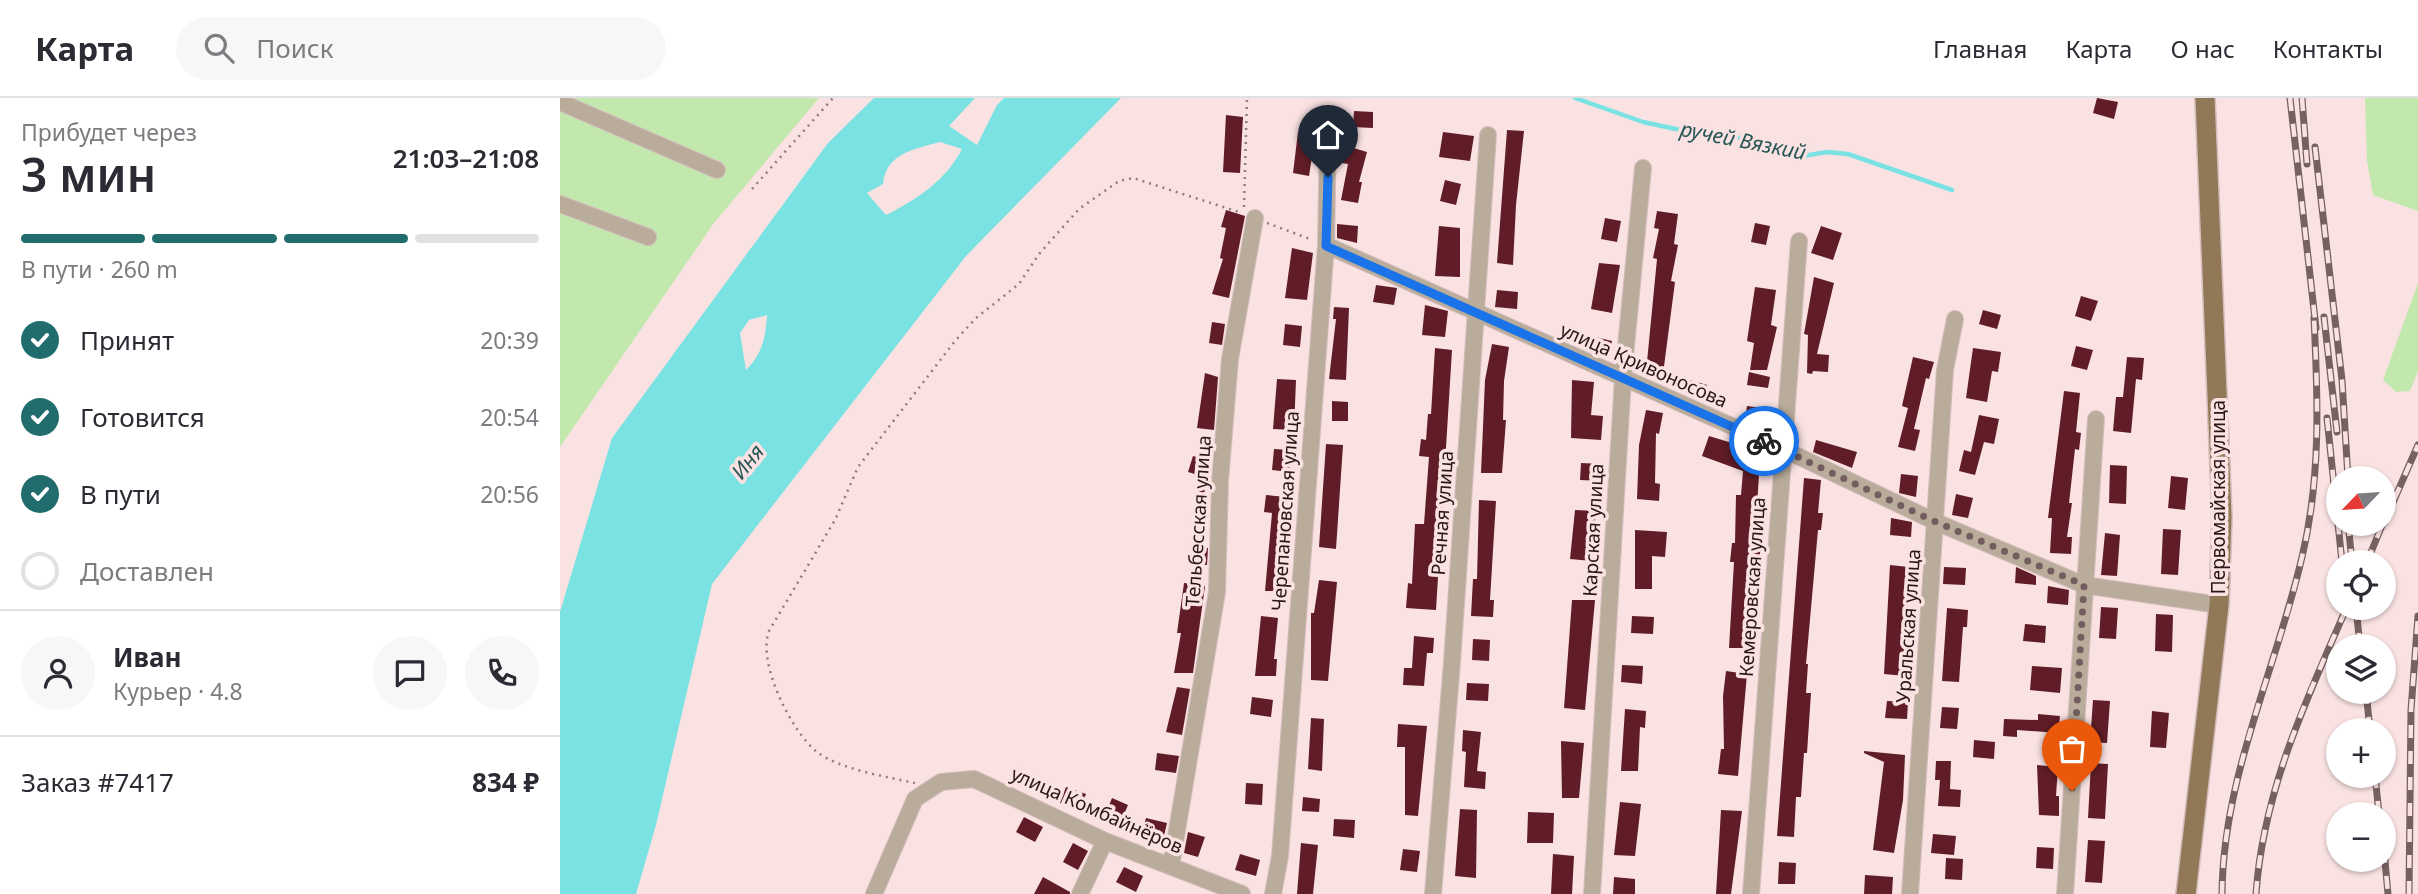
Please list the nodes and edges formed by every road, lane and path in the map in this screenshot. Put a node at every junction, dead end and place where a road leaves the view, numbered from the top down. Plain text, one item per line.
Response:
1 (833, 98) edge
2 (1247, 98) edge
3 (2205, 98) edge
4 (560, 102) edge
5 (1328, 131) dead end
6 (1488, 135) dead end
7 (1643, 168) dead end
8 (717, 170) dead end
9 (752, 188) dead end
10 (560, 204) edge
11 (1249, 216) junction
12 (648, 237) dead end
13 (1799, 241) dead end
14 (1326, 246) junction
15 (1478, 314) junction
16 (1955, 320) dead end
17 (1623, 378) junction
18 (2096, 419) dead end
19 (1783, 449) junction
20 (1936, 522) junction
21 (2084, 585) junction
22 (2219, 605) junction
23 (934, 787) junction
24 (1105, 841) junction
25 (1171, 866) junction
26 (874, 894) edge
27 (1080, 894) edge
28 (1242, 894) edge
29 (1273, 894) edge
30 (1433, 894) edge
31 (1592, 894) edge
32 (1751, 894) edge
33 (1910, 894) edge
34 (2065, 894) edge
35 (2186, 894) edge

1 - 9 path
2 - 11 path
3 - 22 main road, Первомайская улица
4 - 8 street
5 - 14 street, Черепановская улица
6 - 15 street, Речная улица
7 - 17 street, Карская улица
10 - 12 street
11 - 14 path
11 - 23 path
11 - 25 street, Тельбесская улица
13 - 19 street, Кемеровская улица
14 - 15 street, улица Кривоносова
14 - 29 street, Черепановская улица
15 - 17 street, улица Кривоносова
15 - 30 street, Речная улица
16 - 20 street, Уральская улица
17 - 19 street, улица Кривоносова
17 - 31 street, Карская улица
18 - 21 street
19 - 20 street, улица Кривоносова
19 - 32 street, Кемеровская улица
20 - 21 street, улица Кривоносова
20 - 33 street, Уральская улица
21 - 22 street, улица Кривоносова
21 - 34 street
22 - 35 main road, Первомайская улица
23 - 24 street, улица Комбайнёров
23 - 26 street
24 - 25 street, улица Комбайнёров
24 - 27 street
25 - 28 street, улица Комбайнёров

